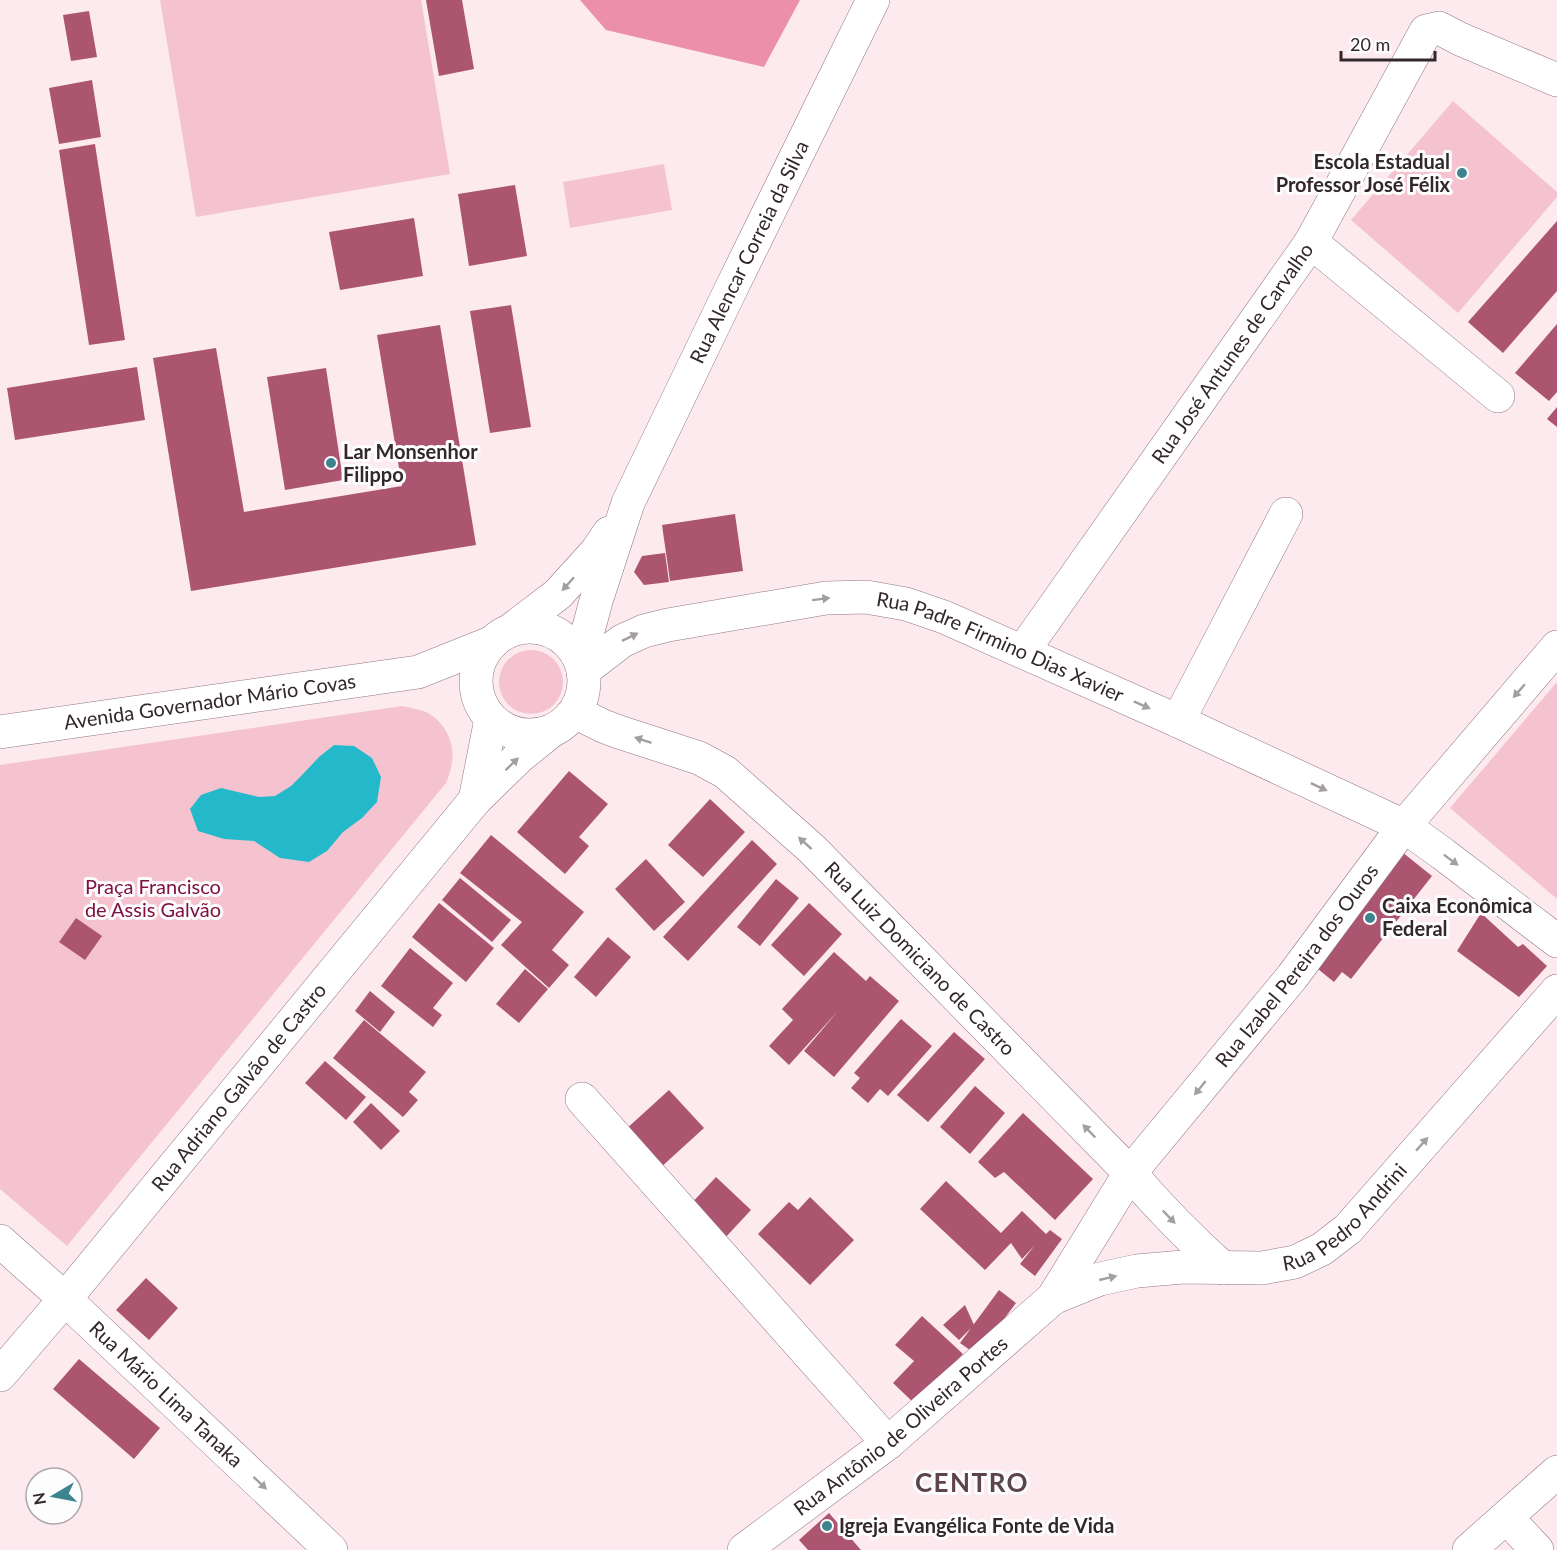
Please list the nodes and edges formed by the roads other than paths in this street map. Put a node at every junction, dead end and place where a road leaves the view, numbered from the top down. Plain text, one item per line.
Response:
1 (873, 0) edge
2 (1557, 80) edge
3 (1311, 242) junction
4 (1498, 396) dead end
5 (628, 504) junction
6 (1286, 514) dead end
7 (502, 636) junction
8 (1557, 647) edge
9 (1023, 651) junction
10 (582, 666) junction
11 (418, 672) junction
12 (485, 710) junction
13 (1178, 721) junction
14 (562, 722) junction
15 (0, 732) edge
16 (475, 800) junction
17 (1404, 826) junction
18 (1557, 941) edge
19 (1557, 991) edge
20 (582, 1099) dead end
21 (1130, 1173) junction
22 (0, 1241) edge
23 (1223, 1268) junction
24 (1053, 1298) junction
25 (65, 1299) junction
26 (0, 1375) edge
27 (888, 1443) junction
28 (1557, 1472) edge
29 (1507, 1518) junction
30 (331, 1550) edge
31 (744, 1550) edge
32 (1469, 1550) edge
33 (1536, 1550) edge

1 - 5 street, Rua Alencar Correia da Silva
2 - 3 street, Rua José Antunes de Carvalho
3 - 4 street
3 - 9 street, Rua José Antunes de Carvalho
5 -> 7 street, Rua Alencar Correia da Silva
5 - 10 street, Rua Alencar Correia da Silva
6 - 13 street
7 - 10 street
7 - 11 street, Avenida Governador Mário Covas
7 - 12 street
8 -> 17 street, Rua Izabel Pereira dos Ouros
10 -> 9 street, Rua Padre Firmino Dias Xavier
9 -> 13 street, Rua Padre Firmino Dias Xavier
10 - 14 street
11 - 12 street
11 - 15 street, Avenida Governador Mário Covas
12 - 14 street
12 - 16 street, Rua Adriano Galvão de Castro
13 -> 17 street, Rua Padre Firmino Dias Xavier
16 -> 14 street, Rua Adriano Galvão de Castro
21 -> 14 street, Rua Luiz Domiciano de Castro
16 - 25 street, Rua Adriano Galvão de Castro
17 -> 18 street, Rua Padre Firmino Dias Xavier
17 -> 21 street, Rua Izabel Pereira dos Ouros
23 -> 19 street, Rua Pedro Andrini
20 - 27 street
21 -> 23 street, Rua Luiz Domiciano de Castro
21 - 24 street, Rua Izabel Pereira dos Ouros
22 - 25 street, Rua Mário Lima Tanaka
24 -> 23 street, Rua Pedro Andrini
24 - 27 street, Rua Antônio de Oliveira Portes
25 - 26 street, Rua Adriano Galvão de Castro
25 -> 30 street, Rua Mário Lima Tanaka
27 - 31 street, Rua Antônio de Oliveira Portes
28 - 29 street
29 - 32 street
29 - 33 street

